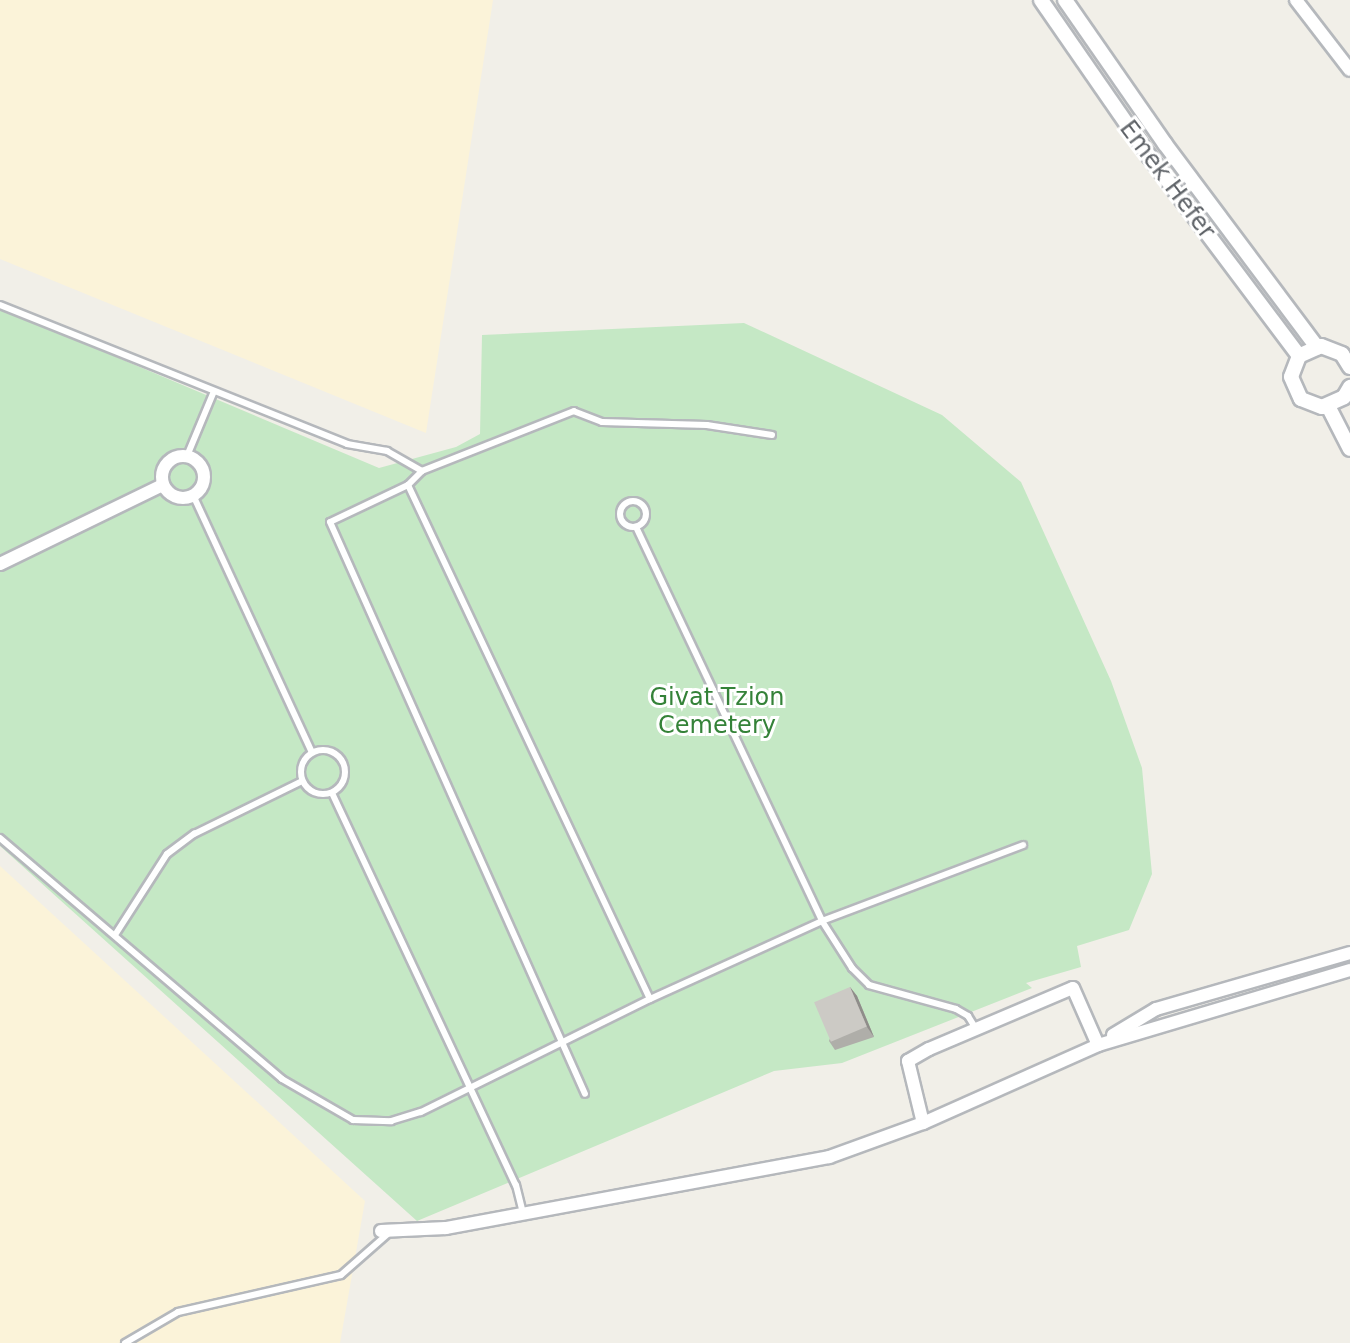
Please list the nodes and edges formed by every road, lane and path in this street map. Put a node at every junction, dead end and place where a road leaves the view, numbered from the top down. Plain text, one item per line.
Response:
1 (1041, 0) edge
2 (1065, 0) edge
3 (1296, 0) edge
4 (1350, 70) edge
5 (0, 305) edge
6 (1317, 347) junction
7 (1299, 356) junction
8 (1347, 357) edge
9 (214, 391) junction
10 (1348, 395) edge
11 (1328, 406) junction
12 (772, 435) dead end
13 (1350, 449) edge
14 (187, 456) junction
15 (422, 471) junction
16 (163, 485) junction
17 (408, 485) junction
18 (193, 495) junction
19 (636, 527) junction
20 (0, 564) edge
21 (312, 752) junction
22 (302, 781) junction
23 (332, 793) junction
24 (0, 838) edge
25 (1023, 845) dead end
26 (822, 921) junction
27 (115, 935) junction
28 (1350, 953) edge
29 (1350, 970) edge
30 (650, 999) junction
31 (976, 1029) junction
32 (561, 1044) junction
33 (1098, 1045) junction
34 (471, 1090) junction
35 (585, 1094) dead end
36 (923, 1123) junction
37 (523, 1214) junction
38 (386, 1231) joint
39 (125, 1343) edge

1 - 7 street, Emek Hefer
2 - 6 street, Emek Hefer
3 - 4 street
5 - 9 lane
6 - 7 street
6 - 8 street
7 - 11 street
9 - 14 lane
9 - 15 lane
10 - 11 street
11 - 13 street
12 - 15 lane
14 - 16 street
14 - 18 street
15 - 17 lane
16 - 18 street
16 - 20 street
17 - 30 lane
17 - 32 lane
18 - 21 lane
19 - 19 lane
19 - 26 lane
21 - 22 lane
21 - 23 lane
22 - 23 lane
22 - 27 lane
23 - 34 lane
24 - 27 lane
25 - 26 lane
26 - 30 lane
26 - 31 lane
27 - 34 lane
28 - 33 street
29 - 33 street
30 - 32 lane
31 - 33 street
31 - 36 street
32 - 34 lane
32 - 35 lane
33 - 36 street
34 - 37 lane
36 - 37 street
37 - 38 street
38 - 39 lane

